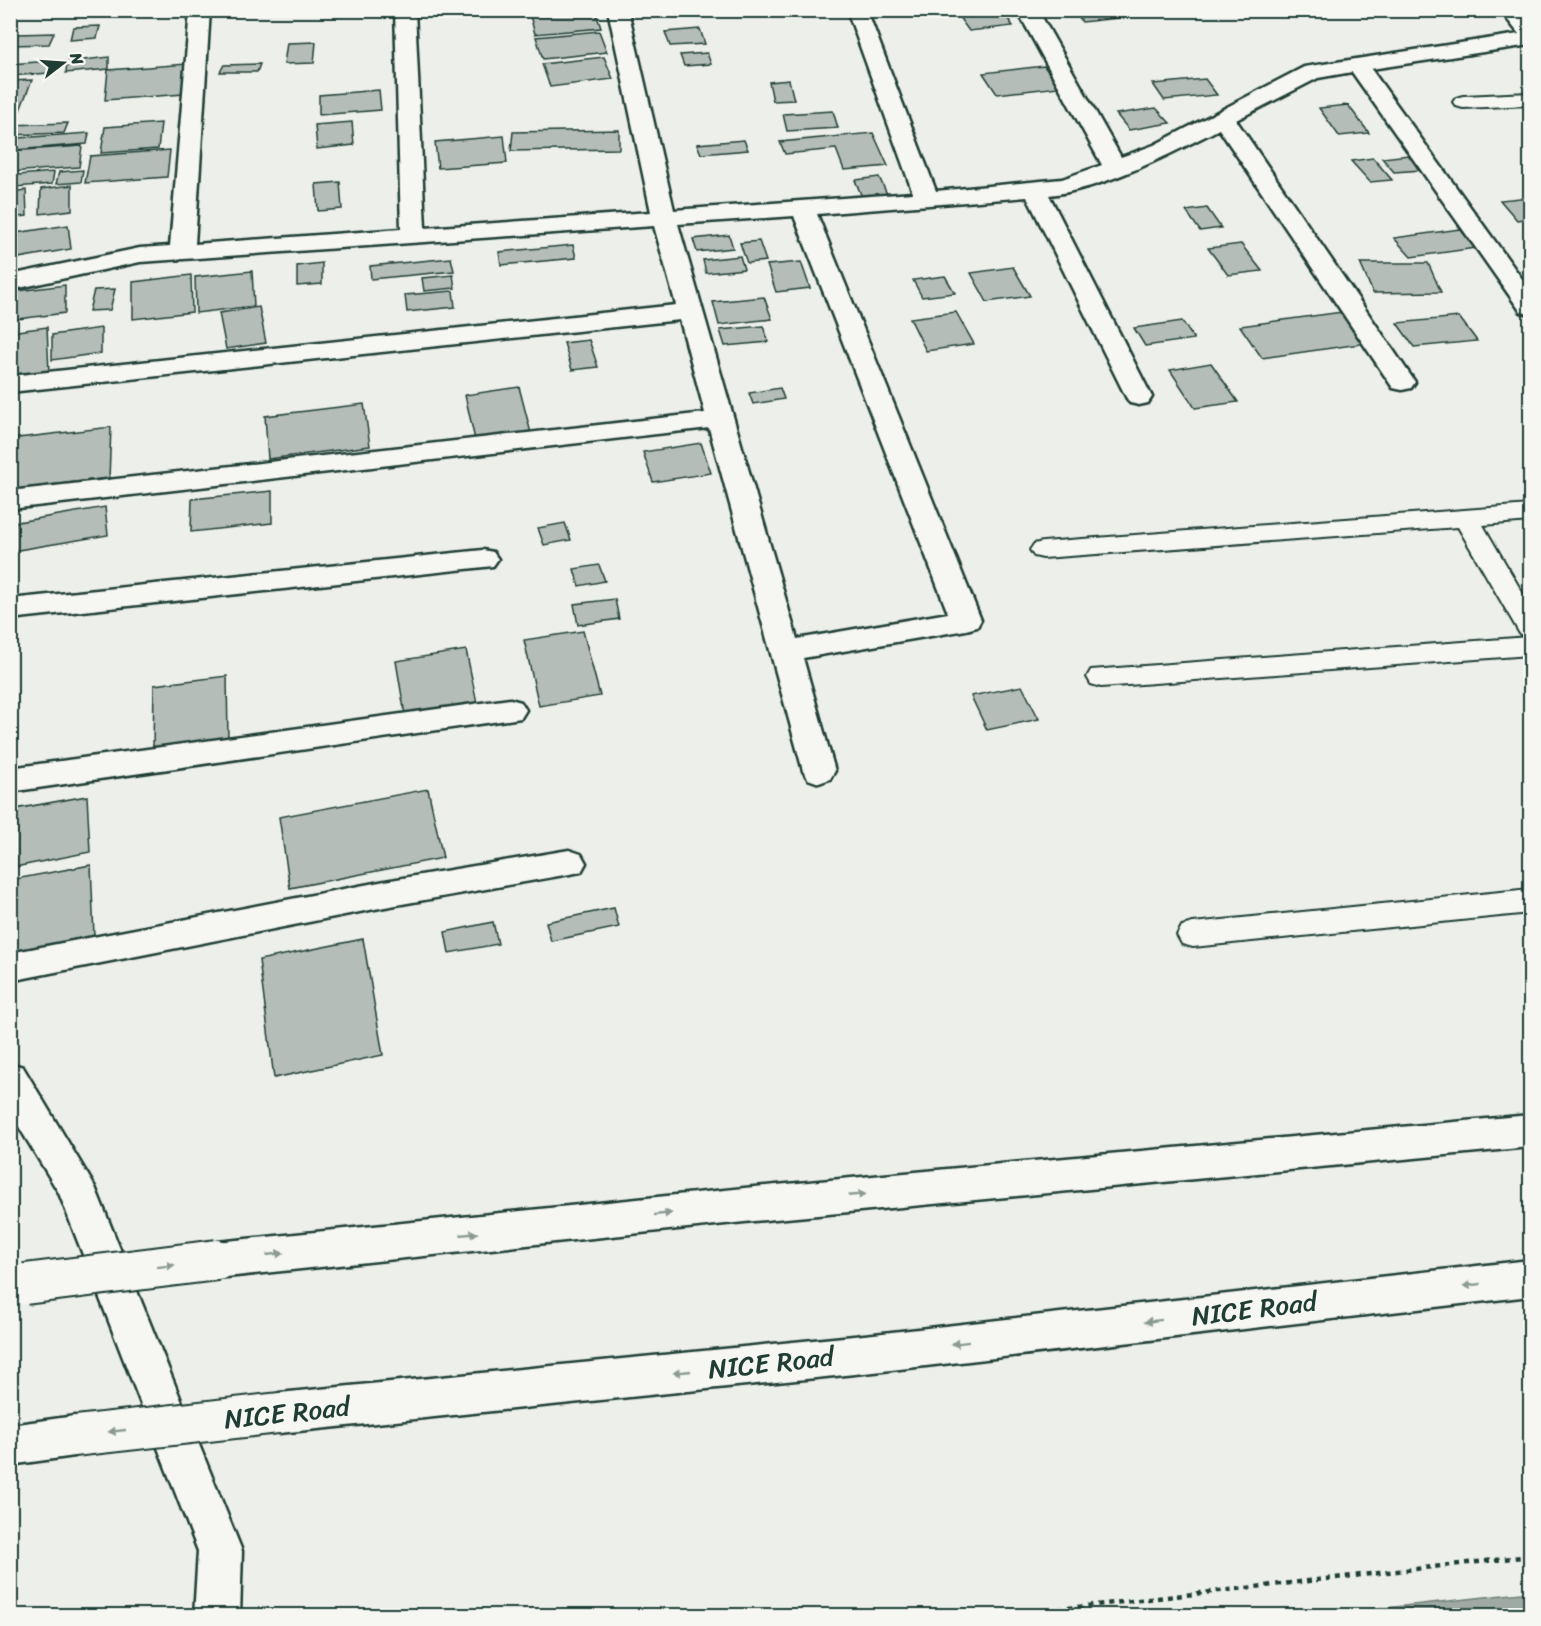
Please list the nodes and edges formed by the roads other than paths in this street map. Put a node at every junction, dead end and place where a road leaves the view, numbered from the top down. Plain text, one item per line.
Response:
1 (200, 10) edge
2 (405, 10) edge
3 (618, 10) edge
4 (857, 10) edge
5 (1027, 10) edge
6 (1510, 10) edge
7 (1530, 37) edge
8 (1357, 65) junction
9 (1530, 99) edge
10 (1463, 102) dead end
11 (1223, 118) junction
12 (1115, 167) junction
13 (1035, 189) junction
14 (927, 199) junction
15 (803, 208) junction
16 (664, 218) junction
17 (413, 236) junction
18 (182, 252) junction
19 (10, 283) edge
20 (1530, 307) edge
21 (690, 311) junction
22 (1402, 381) dead end
23 (10, 384) edge
24 (1139, 397) dead end
25 (720, 419) junction
26 (10, 500) edge
27 (1530, 513) edge
28 (1466, 518) junction
29 (1043, 550) dead end
30 (483, 559) dead end
31 (10, 609) edge
32 (1530, 628) edge
33 (1530, 646) edge
34 (784, 651) junction
35 (1101, 677) dead end
36 (510, 710) dead end
37 (819, 771) dead end
38 (10, 780) edge
39 (569, 863) dead end
40 (1530, 901) edge
41 (1193, 935) dead end
42 (10, 967) edge
43 (10, 1078) edge
44 (1530, 1131) edge
45 (1530, 1278) edge
46 (18, 1285) edge
47 (10, 1445) edge
48 (217, 1616) edge

1 - 18 main road
2 - 17 main road
3 - 16 main road
4 - 14 main road
5 - 12 main road
6 - 7 main road
7 - 8 main road
8 - 11 main road
8 - 20 main road
9 - 10 lane
11 - 12 main road
11 - 22 main road
12 - 13 main road
13 - 14 main road
13 - 24 main road
14 - 15 main road
15 - 16 main road
15 - 34 main road
16 - 17 main road
16 - 21 main road
17 - 18 main road
18 - 19 main road
21 - 23 main road
21 - 25 main road
25 - 26 main road
25 - 34 main road
27 - 28 lane
28 - 29 lane
28 - 32 lane
30 - 31 main road
33 - 35 lane
34 - 37 main road
36 - 38 main road
39 - 42 main road
40 - 41 lane
43 - 48 main road
46 -> 44 main road, bridge
45 -> 47 main road, NICE Road, bridge

